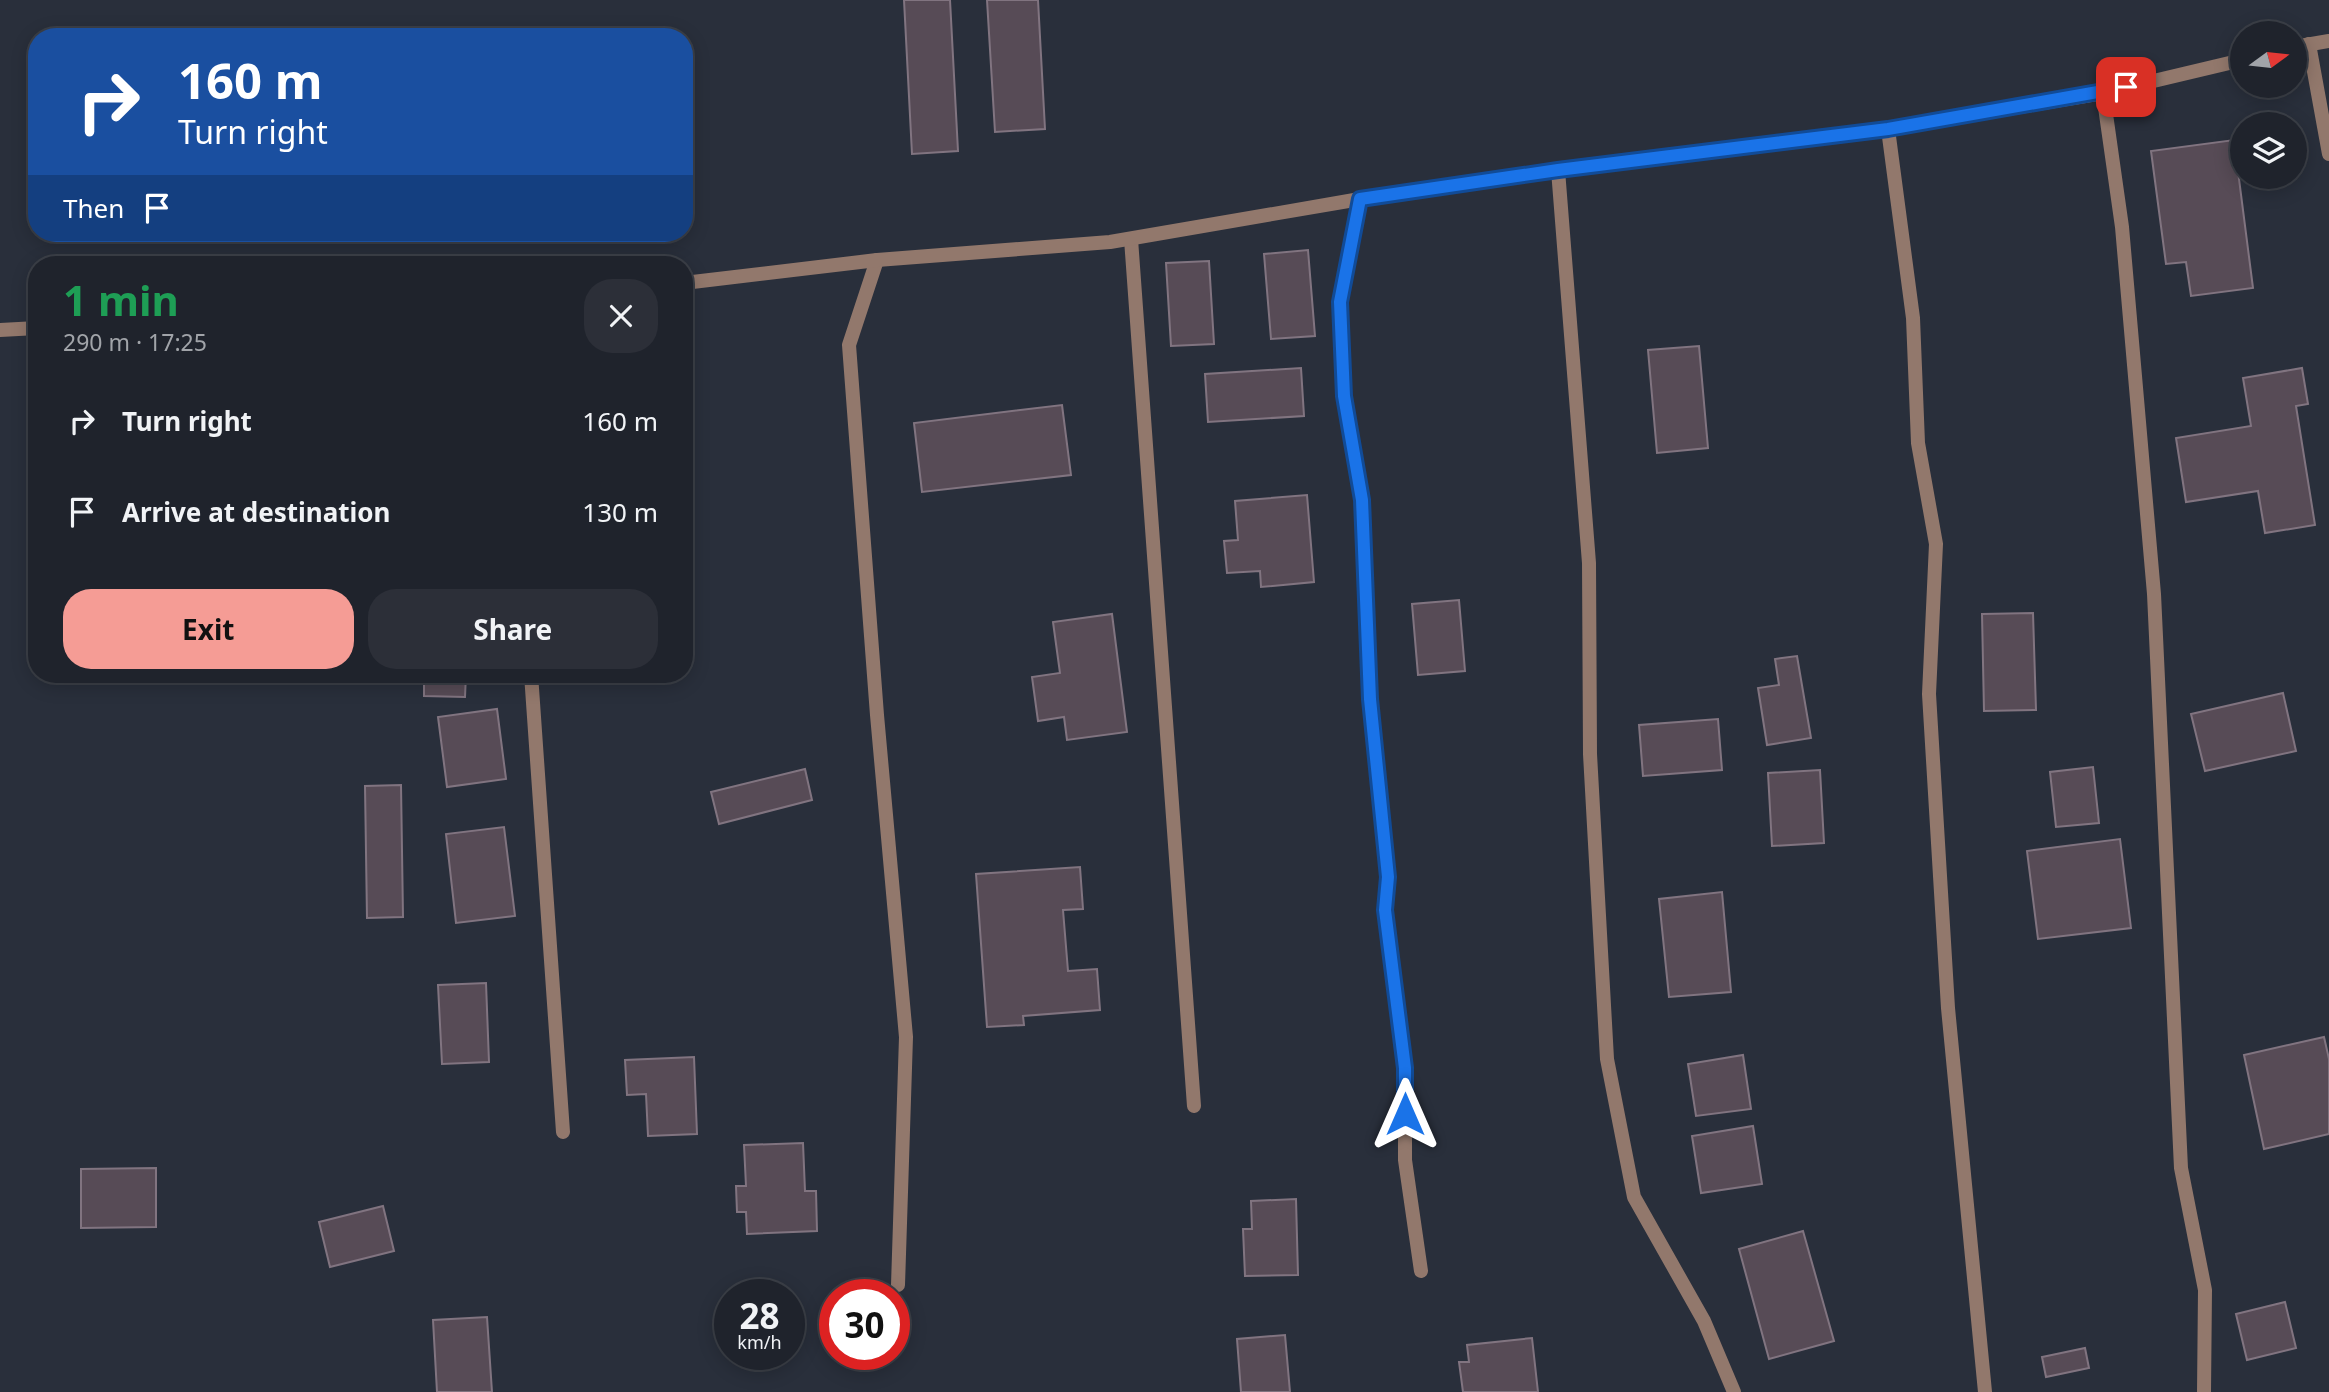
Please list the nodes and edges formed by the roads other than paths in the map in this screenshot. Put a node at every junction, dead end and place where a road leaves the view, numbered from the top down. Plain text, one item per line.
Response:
1 (2329, 41) edge
2 (2307, 45) edge
3 (2230, 63) edge
4 (2307, 69) edge
5 (2103, 93) junction
6 (1888, 129) junction
7 (2329, 154) edge
8 (1558, 170) junction
9 (1360, 199) junction
10 (1131, 239) junction
11 (877, 260) junction
12 (693, 282) edge
13 (28, 328) edge
14 (0, 330) edge
15 (532, 683) edge
16 (1194, 1106) dead end
17 (563, 1132) dead end
18 (1421, 1271) dead end
19 (898, 1279) edge
20 (1734, 1392) edge
21 (1985, 1392) edge
22 (2204, 1392) edge

1 - 2 street
3 - 5 street
4 - 7 street
5 - 6 street
5 - 22 street
6 - 8 street
6 - 21 street
8 - 9 street
8 - 20 street
9 - 10 street
9 - 18 street
10 - 11 street
10 - 16 street
11 - 12 street
11 - 19 street
13 - 14 street
15 - 17 street

